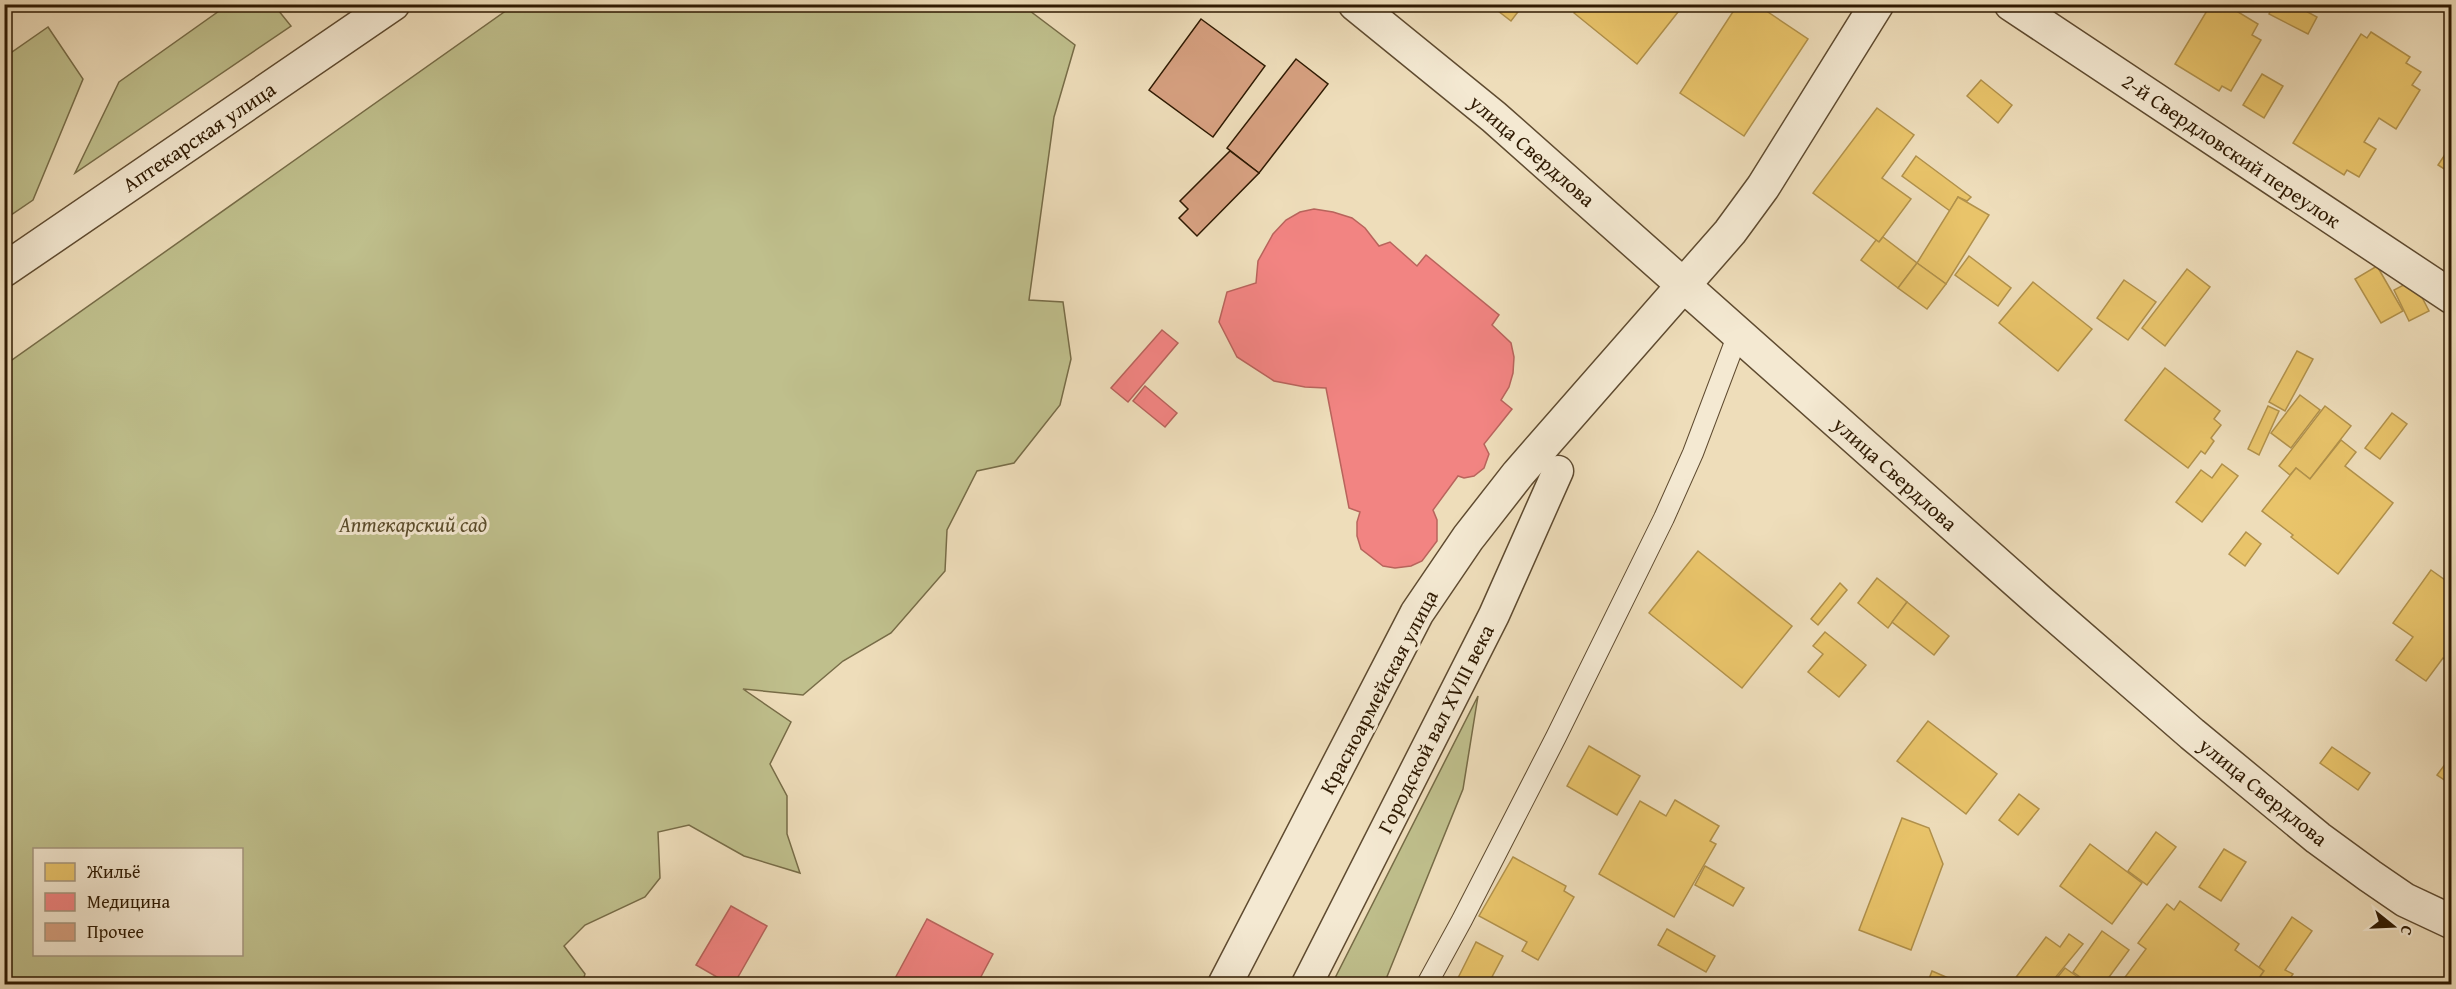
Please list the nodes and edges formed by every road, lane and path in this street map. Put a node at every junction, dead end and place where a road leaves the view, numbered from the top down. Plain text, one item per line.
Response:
1 (393, 4) edge
2 (1355, 4) edge
3 (1877, 4) edge
4 (2011, 4) edge
5 (4, 270) edge
6 (1683, 286) junction
7 (2451, 297) edge
8 (1737, 334) junction
9 (1558, 471) dead end
10 (2451, 922) edge
11 (1225, 984) edge
12 (1307, 984) edge
13 (1426, 984) edge

1 - 5 street, Аптекарская улица
2 - 6 street, улица Свердлова
3 - 6 street
4 - 7 street, 2-й Свердловский переулок
6 - 8 street, улица Свердлова
6 - 11 street, Красноармейская улица
8 - 10 street, улица Свердлова
8 - 13 lane
9 - 12 street, Городской вал XVIII века

